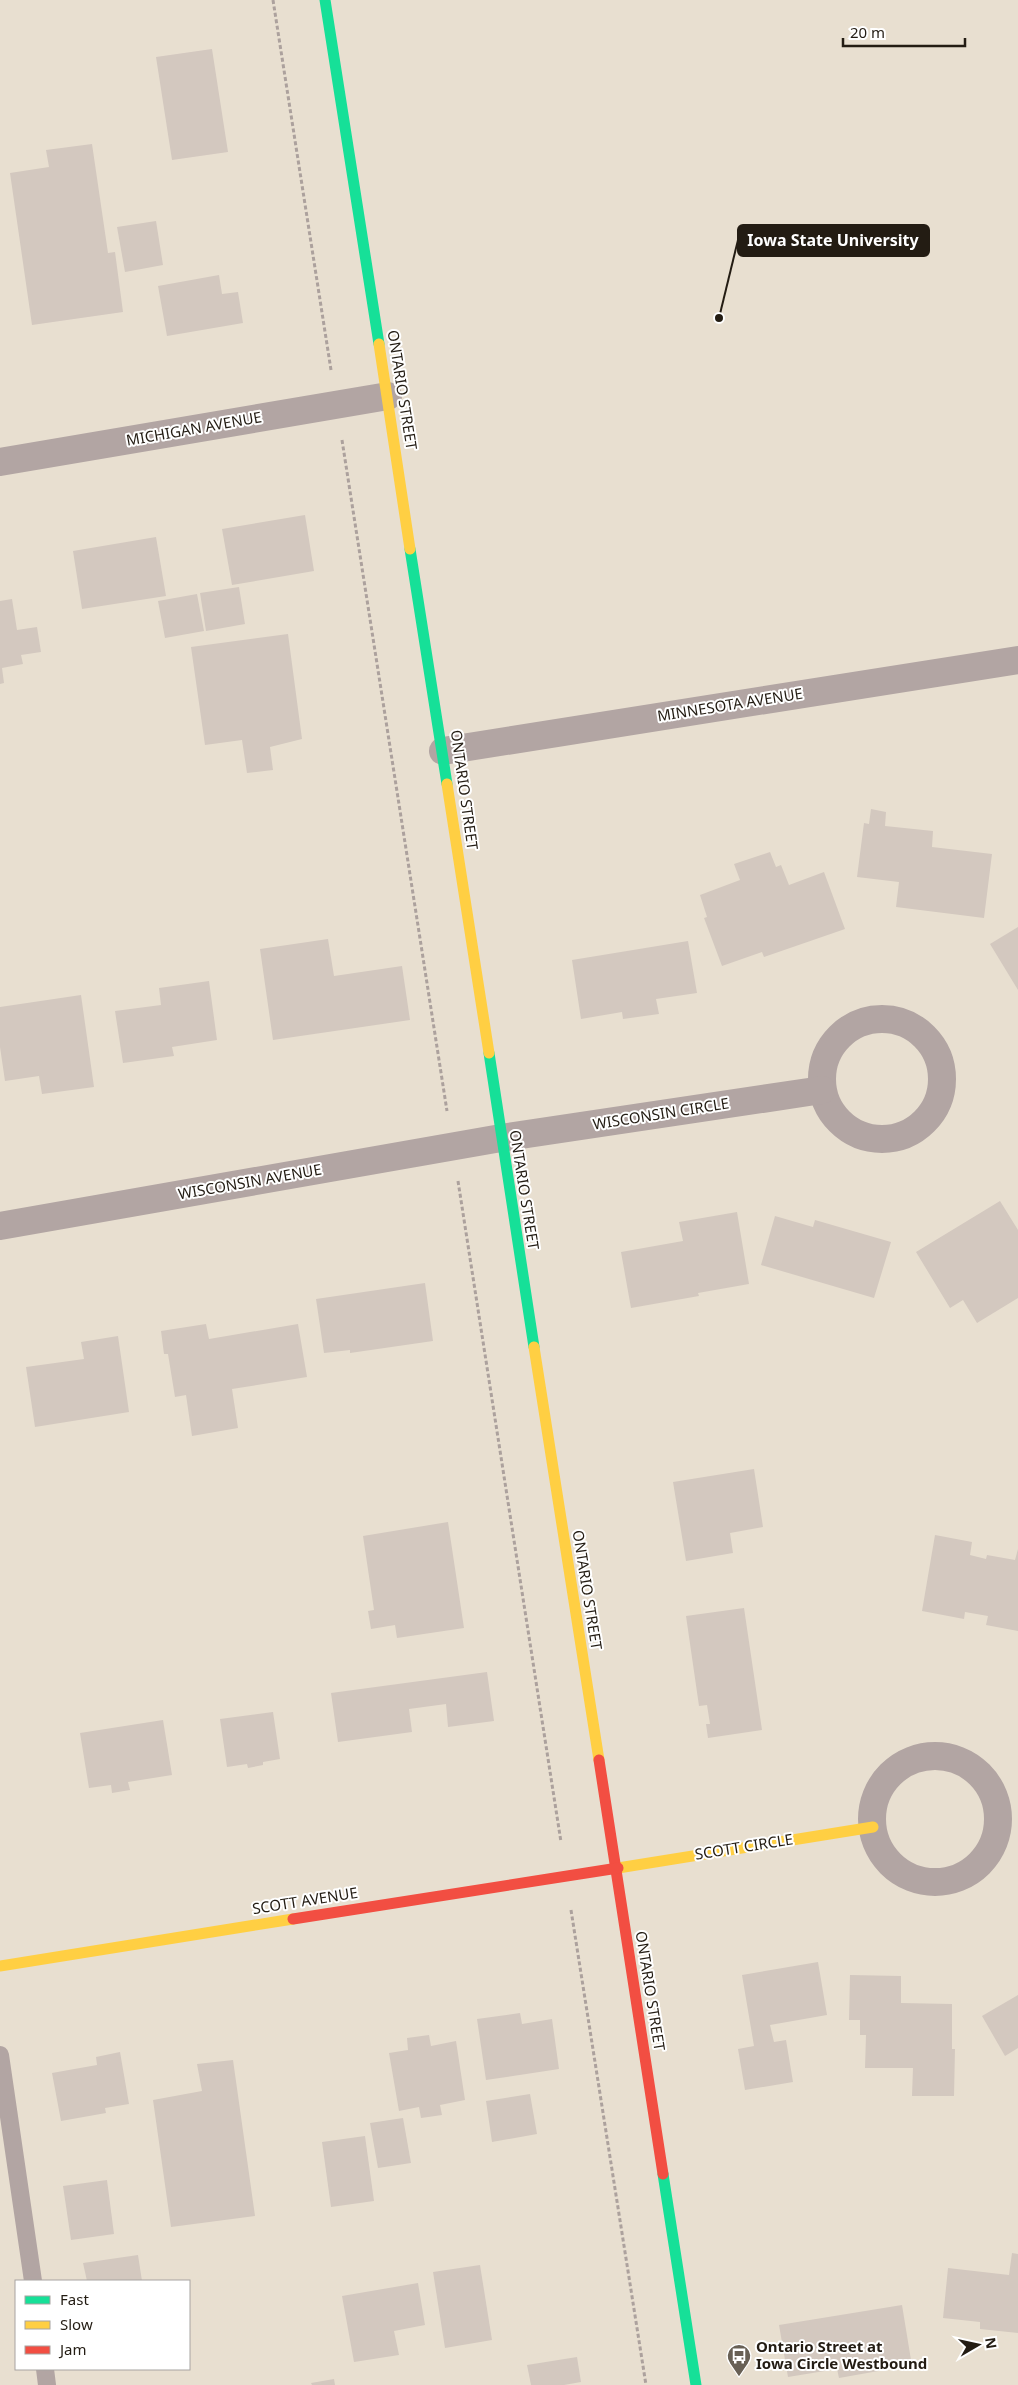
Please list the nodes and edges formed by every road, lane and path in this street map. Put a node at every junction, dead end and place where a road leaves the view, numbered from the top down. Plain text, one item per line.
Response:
1 (273, 0) edge
2 (325, 0) edge
3 (329, 356) dead end
4 (388, 396) junction
5 (343, 449) dead end
6 (0, 462) edge
7 (1018, 660) edge
8 (443, 751) junction
9 (822, 1090) junction
10 (447, 1110) dead end
11 (501, 1138) junction
12 (461, 1195) dead end
13 (0, 1226) edge
14 (873, 1827) junction
15 (560, 1829) dead end
16 (616, 1867) junction
17 (571, 1915) dead end
18 (0, 1966) edge
19 (0, 2055) edge
20 (32, 2280) edge
21 (45, 2370) edge
22 (48, 2385) edge
23 (646, 2385) edge
24 (696, 2385) edge

1 - 3 path
2 - 4 main road, ONTARIO STREET
4 - 6 street, MICHIGAN AVENUE
4 - 8 main road, ONTARIO STREET
5 - 10 path
7 - 8 street, MINNESOTA AVENUE
8 - 11 main road, ONTARIO STREET
9 - 9 street
9 - 11 street, WISCONSIN CIRCLE
11 - 13 street, WISCONSIN AVENUE
11 - 16 main road, ONTARIO STREET
12 - 15 path
14 - 14 street
14 - 16 main road, SCOTT CIRCLE
16 - 18 main road, SCOTT AVENUE
16 - 24 main road, ONTARIO STREET
17 - 23 path
19 - 20 lane
21 - 22 lane

